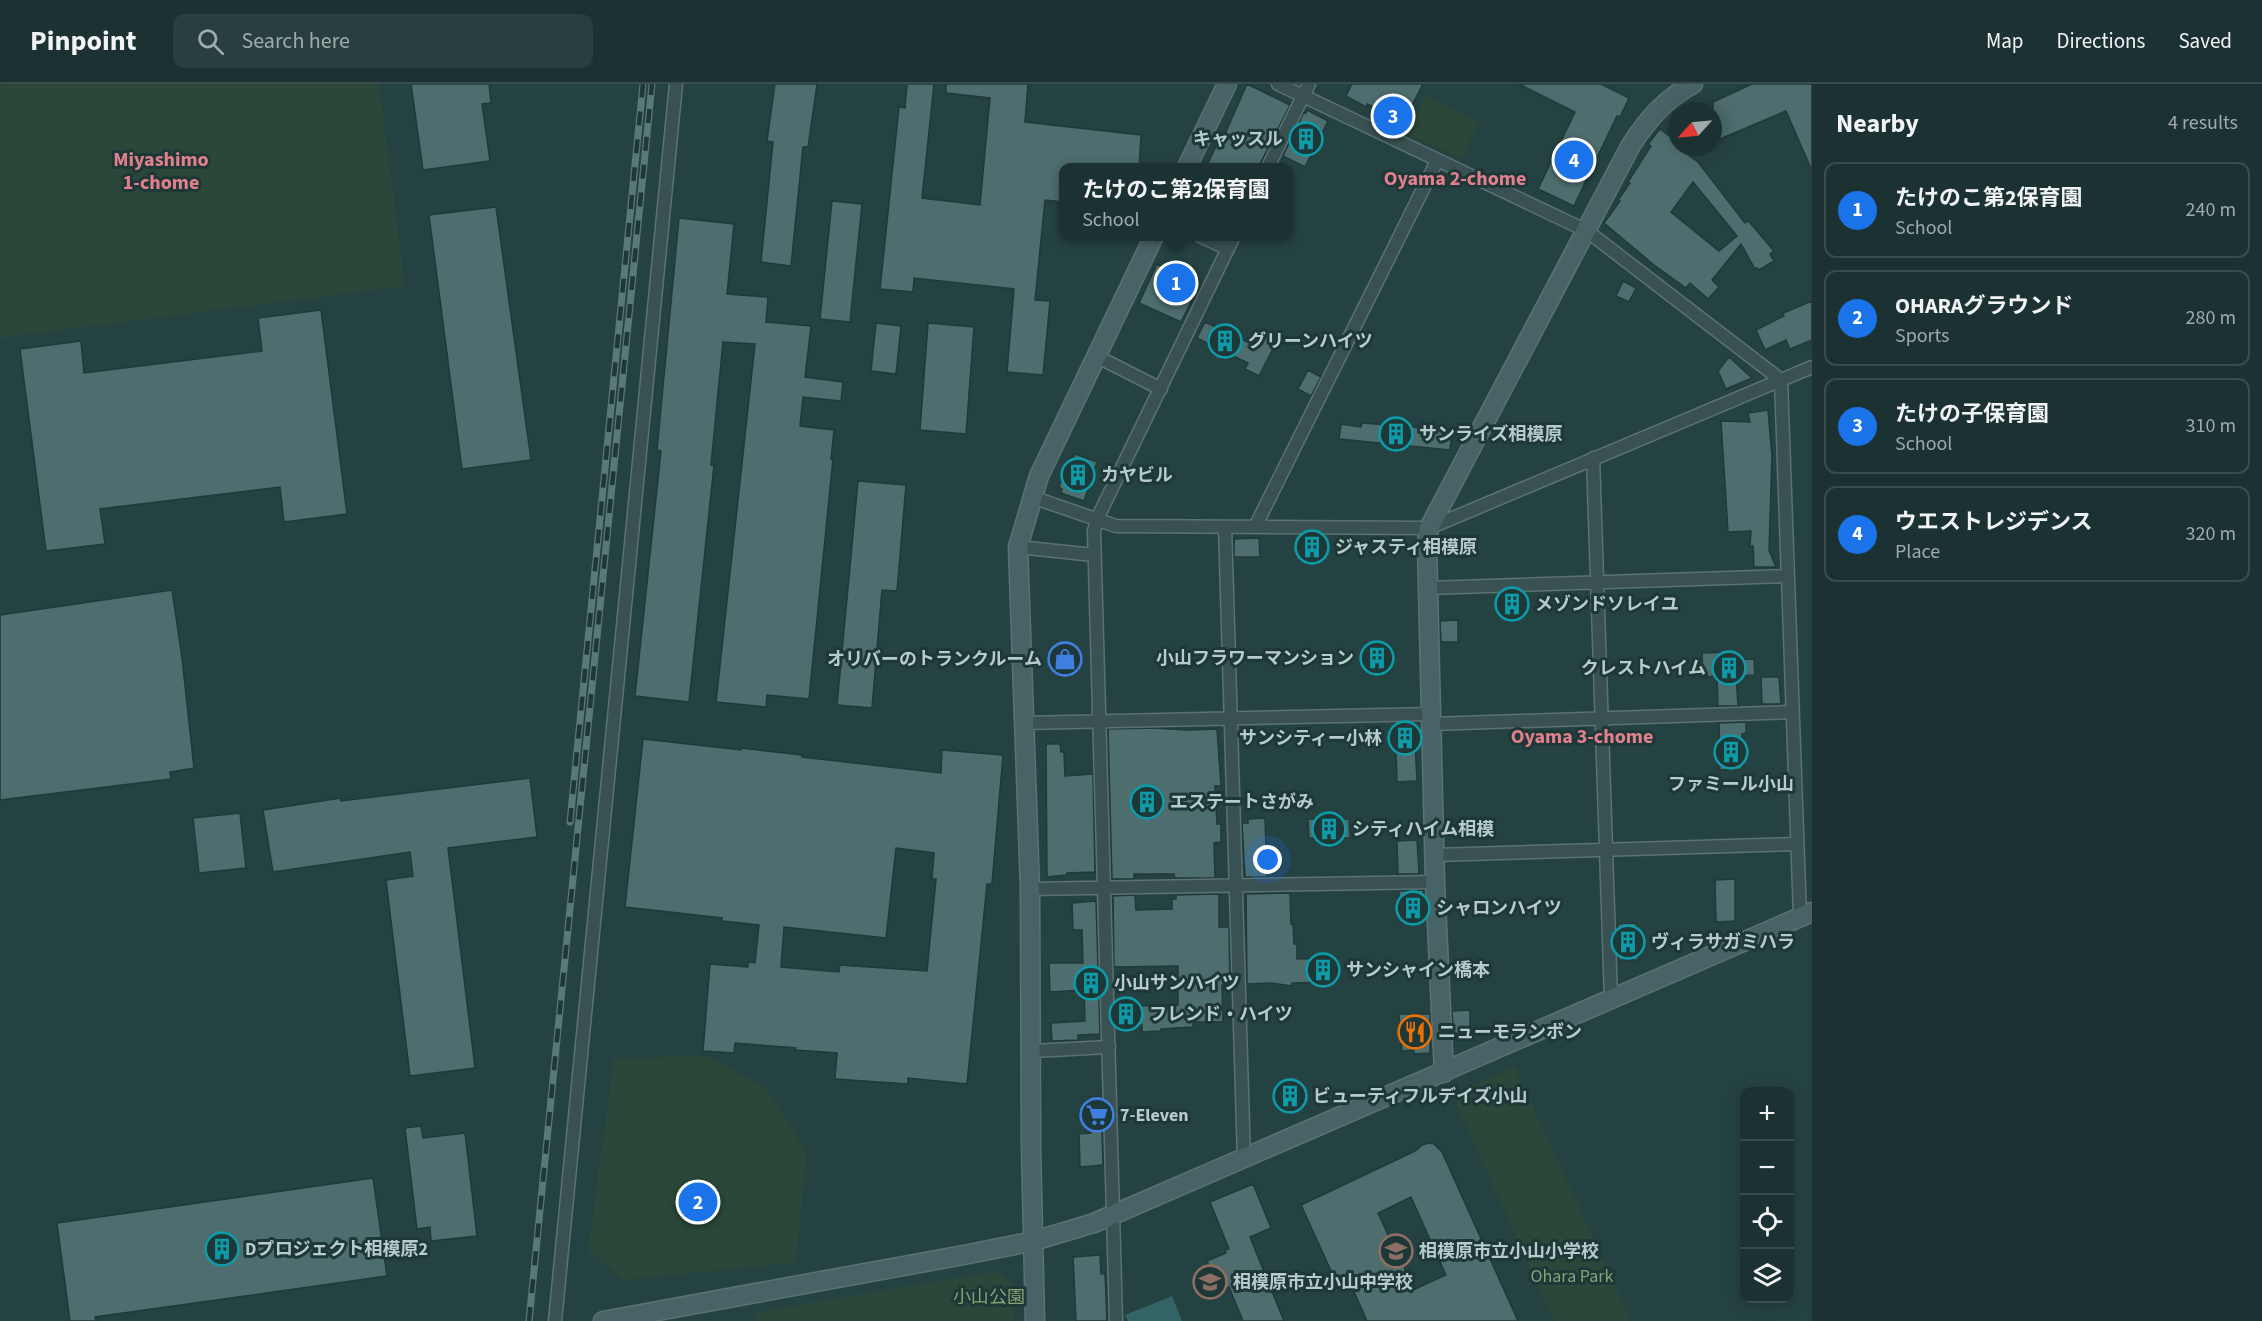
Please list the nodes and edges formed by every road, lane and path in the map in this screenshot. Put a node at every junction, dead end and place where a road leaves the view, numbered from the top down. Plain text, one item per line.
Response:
1 (676, 84) edge
2 (1227, 84) edge
3 (1278, 84) edge
4 (1309, 84) edge
5 (1693, 84) edge
6 (1303, 96) junction
7 (1437, 161) junction
8 (1189, 163) edge
9 (1270, 163) edge
10 (1587, 231) junction
11 (1152, 241) edge
12 (1209, 241) edge
13 (1232, 241) edge
14 (1228, 249) junction
15 (1096, 356) junction
16 (1812, 367) edge
17 (1781, 380) junction
18 (1161, 389) junction
19 (1593, 458) junction
20 (1032, 497) junction
21 (1097, 519) junction
22 (1225, 527) junction
23 (1255, 527) junction
24 (1429, 528) junction
25 (1018, 547) junction
26 (1094, 555) junction
27 (1788, 576) junction
28 (1596, 583) junction
29 (1428, 588) junction
30 (1792, 712) junction
31 (1229, 718) junction
32 (1601, 718) junction
33 (1432, 719) junction
34 (1100, 721) junction
35 (1025, 723) junction
36 (1797, 844) junction
37 (1605, 850) junction
38 (1435, 855) junction
39 (1435, 882) junction
40 (1235, 886) junction
41 (1105, 888) junction
42 (1030, 889) junction
43 (1806, 915) edge
44 (1611, 1000) junction
45 (1109, 1047) junction
46 (1032, 1052) junction
47 (1444, 1073) junction
48 (1244, 1159) junction
49 (1114, 1215) junction
50 (1034, 1241) junction
51 (555, 1321) edge
52 (603, 1321) edge
53 (1035, 1321) edge
54 (1116, 1321) edge

1 - 51 street
2 - 8 street
3 - 6 street
4 - 6 street
5 - 10 street
6 - 7 street
6 - 9 street
7 - 10 street
7 - 23 street
10 - 17 street
10 - 24 street
11 - 15 street
12 - 14 street
13 - 14 street
14 - 18 street
15 - 18 street
15 - 20 street
16 - 17 street
17 - 19 street
17 - 27 street
18 - 21 street
19 - 24 street
19 - 28 street
20 - 21 street
20 - 25 street
21 - 22 street
21 - 26 street
22 - 23 street
22 - 31 street
23 - 24 street
24 - 29 street
25 - 26 street
25 - 35 street
26 - 34 street
27 - 28 street
27 - 30 street
28 - 29 street
28 - 32 street
29 - 33 street
30 - 32 street
30 - 36 street
31 - 33 street
31 - 34 street
31 - 40 street
32 - 33 street
32 - 37 street
33 - 38 street
34 - 35 street
34 - 41 street
35 - 42 street
36 - 37 street
36 - 43 street
37 - 38 street
37 - 44 street
38 - 39 street
39 - 40 street
39 - 47 street
40 - 41 street
40 - 48 street
41 - 42 street
41 - 45 street
42 - 46 street
43 - 44 street
44 - 47 street
45 - 46 street
45 - 49 street
46 - 50 street
47 - 48 street
48 - 49 street
49 - 50 street
49 - 54 street
50 - 52 street
50 - 53 street

